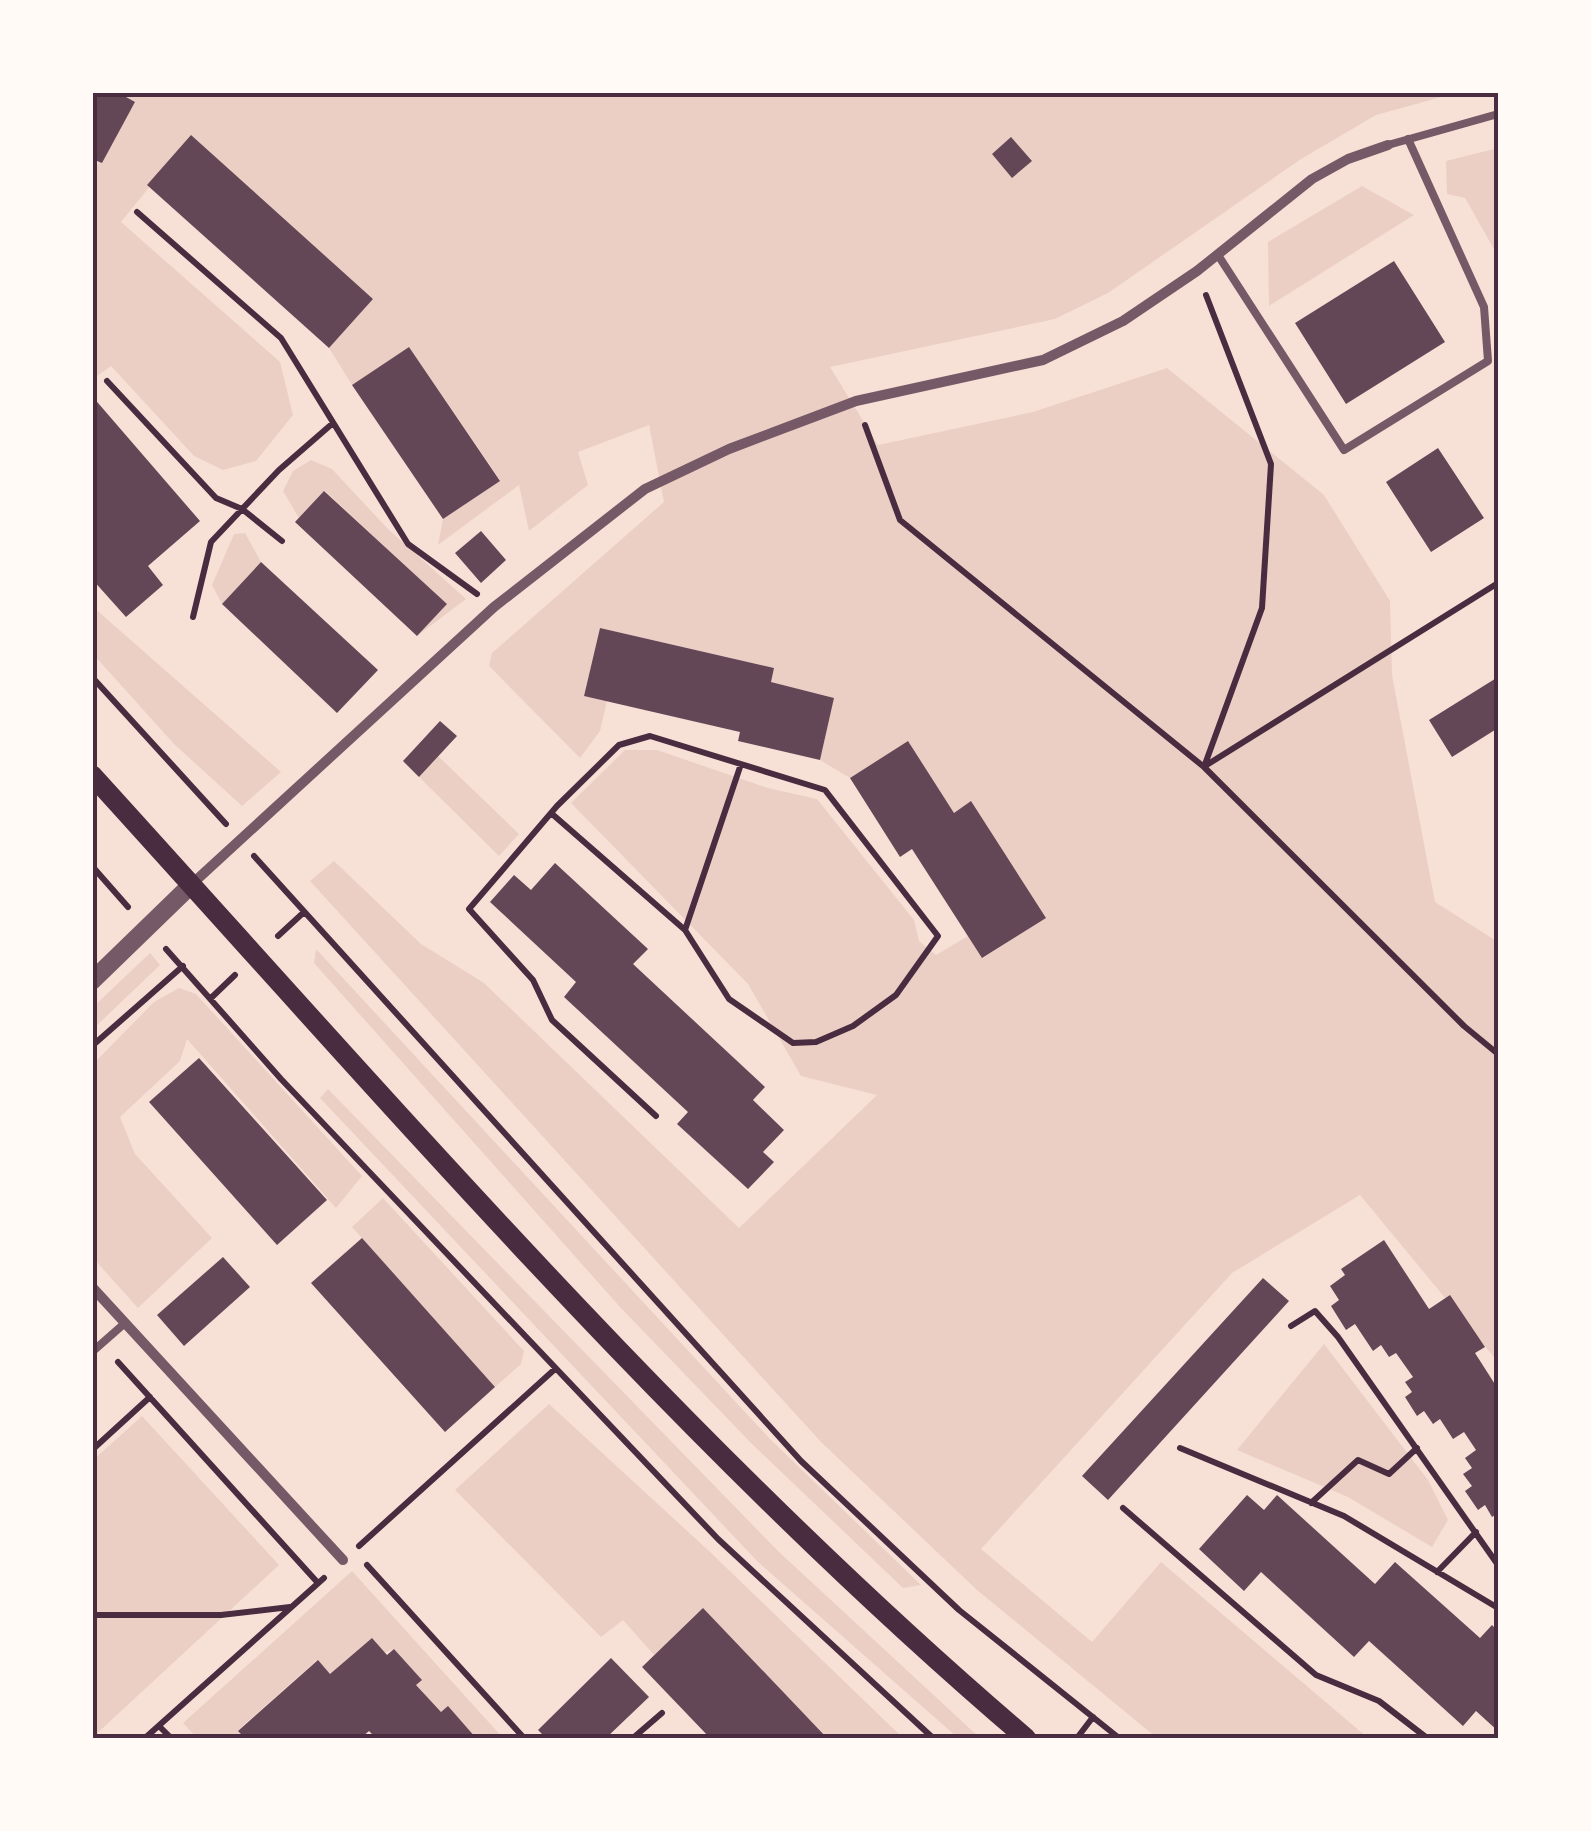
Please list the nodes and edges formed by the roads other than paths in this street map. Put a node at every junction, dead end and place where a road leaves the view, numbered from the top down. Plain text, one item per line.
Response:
1 (1498, 114) edge
2 (1408, 139) junction
3 (1388, 144) joint
4 (1218, 254) junction
5 (92, 774) edge
6 (192, 884) junction
7 (92, 981) edge
8 (92, 1288) edge
9 (125, 1323) junction
10 (92, 1352) edge
11 (344, 1560) dead end
12 (1026, 1738) edge

1 - 2 lane
2 - 3 lane
2 - 4 lane
3 - 4 street
4 - 6 street
5 - 6 main road
6 - 7 street
6 - 12 main road
8 - 9 street
9 - 10 lane
9 - 11 street

